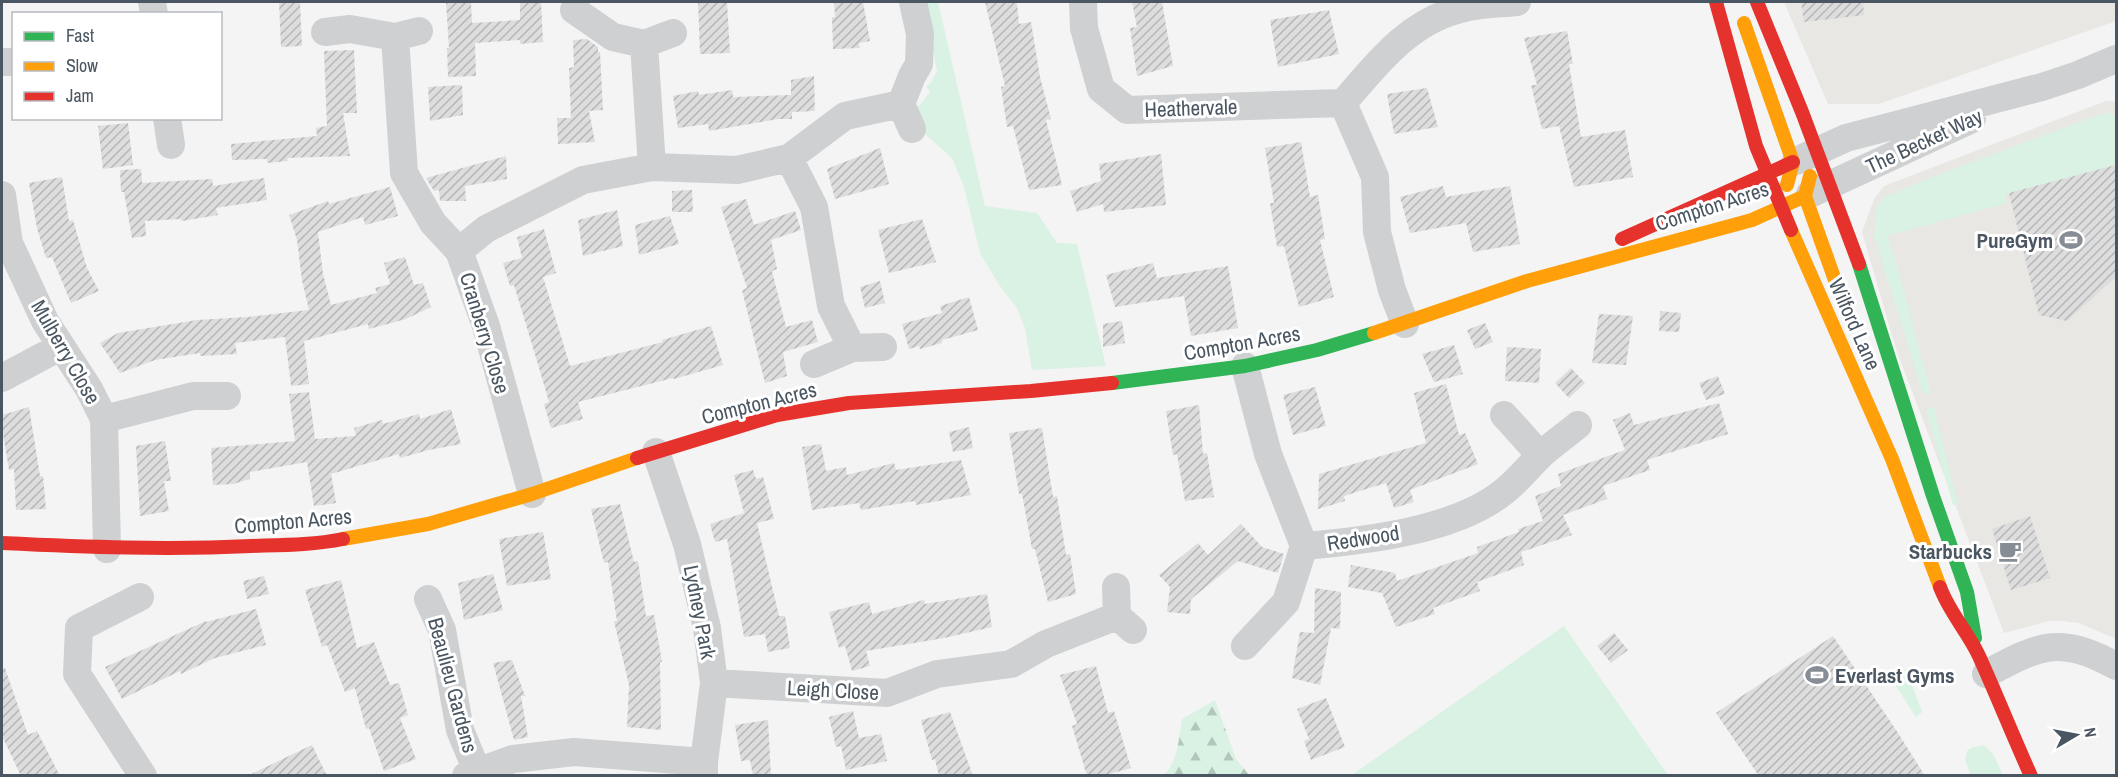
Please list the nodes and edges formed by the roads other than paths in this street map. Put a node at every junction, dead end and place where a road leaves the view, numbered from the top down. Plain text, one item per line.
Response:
1 (913, 2) edge
2 (1083, 2) edge
3 (1517, 2) edge
4 (1716, 2) edge
5 (1757, 2) edge
6 (574, 10) dead end
7 (1741, 12) dead end
8 (325, 32) dead end
9 (673, 33) dead end
10 (644, 44) junction
11 (2116, 59) edge
12 (2042, 87) junction
13 (1343, 103) junction
14 (789, 158) junction
15 (1793, 162) junction
16 (652, 167) junction
17 (2, 195) edge
18 (1805, 196) junction
19 (459, 250) junction
20 (1527, 281) junction
21 (1840, 293) dead end
22 (1405, 324) junction
23 (60, 347) junction
24 (883, 347) dead end
25 (852, 348) junction
26 (814, 364) dead end
27 (1245, 366) junction
28 (2, 378) edge
29 (226, 396) dead end
30 (1881, 399) dead end
31 (1504, 415) dead end
32 (104, 419) junction
33 (1578, 425) dead end
34 (656, 452) junction
35 (1540, 455) junction
36 (1893, 459) junction
37 (532, 494) junction
38 (2, 543) edge
39 (1304, 546) junction
40 (107, 549) junction
41 (1116, 587) dead end
42 (140, 597) dead end
43 (428, 599) dead end
44 (1245, 646) dead end
45 (1982, 664) junction
46 (2116, 666) edge
47 (714, 683) junction
48 (704, 769) edge
49 (472, 773) edge
50 (143, 776) edge
51 (2031, 776) edge

1 - 14 street, Cranberry Close
2 - 13 street, Heathervale
3 - 13 street
4 - 15 street, Wilford Lane
5 - 15 street, Wilford Lane
6 - 10 street
7 - 15 street
8 - 19 street
9 - 10 street
10 - 16 street
11 - 12 street, The Becket Way
12 - 15 street, The Becket Way
12 - 18 street, The Becket Way
13 - 22 street
14 - 16 street, Cranberry Close
14 - 25 street
15 - 18 street, Wilford Lane
15 - 18 street
15 - 18 street
15 - 18 street, Wilford Lane
15 - 20 street, Compton Acres
16 - 19 street, Cranberry Close
17 - 23 street, Mulberry Close
18 - 20 street, Compton Acres
18 - 21 street
18 - 36 street, Wilford Lane
18 - 45 street, Wilford Lane
19 - 37 street, Cranberry Close
20 - 22 street, Compton Acres
22 - 27 street, Compton Acres
23 - 28 street
23 - 32 street, Mulberry Close
24 - 25 street
25 - 26 street
27 - 34 street, Compton Acres
27 - 39 street, Redwood
29 - 32 street
30 - 36 street
31 - 35 street
32 - 40 street, Mulberry Close
33 - 35 street, Redwood
34 - 37 street, Compton Acres
34 - 47 street, Lydney Park
35 - 39 street, Redwood
36 - 45 street, Wilford Lane
37 - 40 street, Compton Acres
38 - 40 street, Compton Acres
39 - 44 street
41 - 47 street, Leigh Close
42 - 50 street
43 - 49 street, Beaulieu Gardens
45 - 46 street
45 - 51 street, Wilford Lane
47 - 48 street, Lydney Park
48 - 49 street, Beaulieu Gardens

